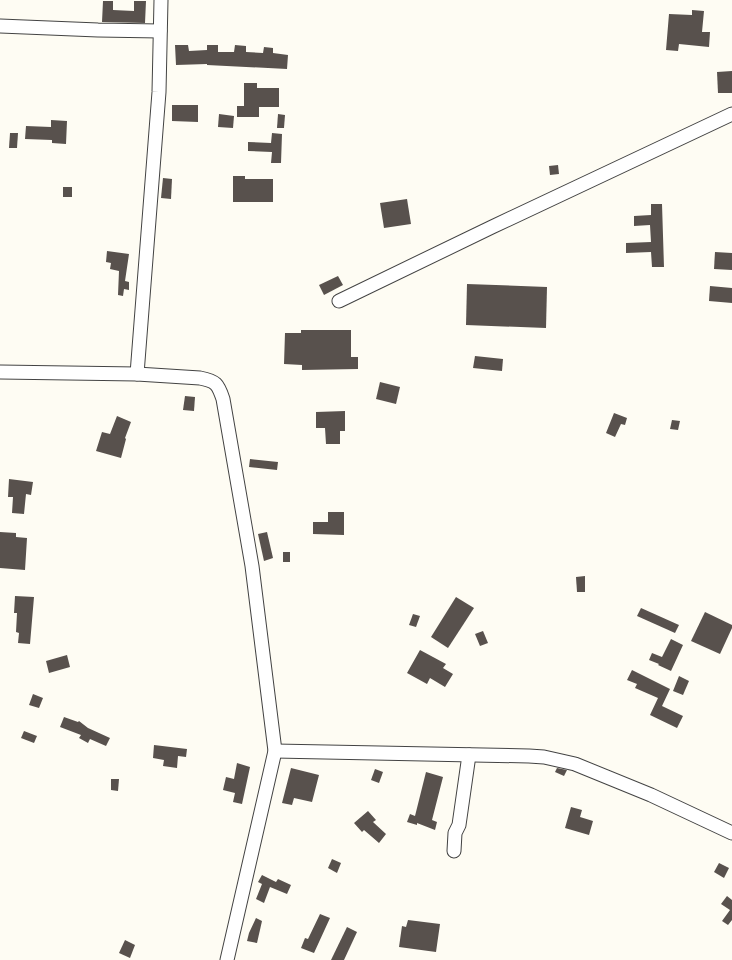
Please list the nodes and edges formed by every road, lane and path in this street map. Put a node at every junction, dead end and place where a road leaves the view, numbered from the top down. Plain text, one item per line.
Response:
1 (161, 0) edge
2 (0, 26) edge
3 (160, 31) junction
4 (732, 114) edge
5 (339, 301) dead end
6 (0, 372) edge
7 (137, 374) junction
8 (275, 751) junction
9 (469, 755) junction
10 (732, 833) edge
11 (454, 851) dead end
12 (227, 960) edge

1 - 3 street
2 - 3 street
3 - 7 street
4 - 5 street
6 - 7 street
7 - 8 street
8 - 9 street
8 - 12 street
9 - 10 street
9 - 11 street

